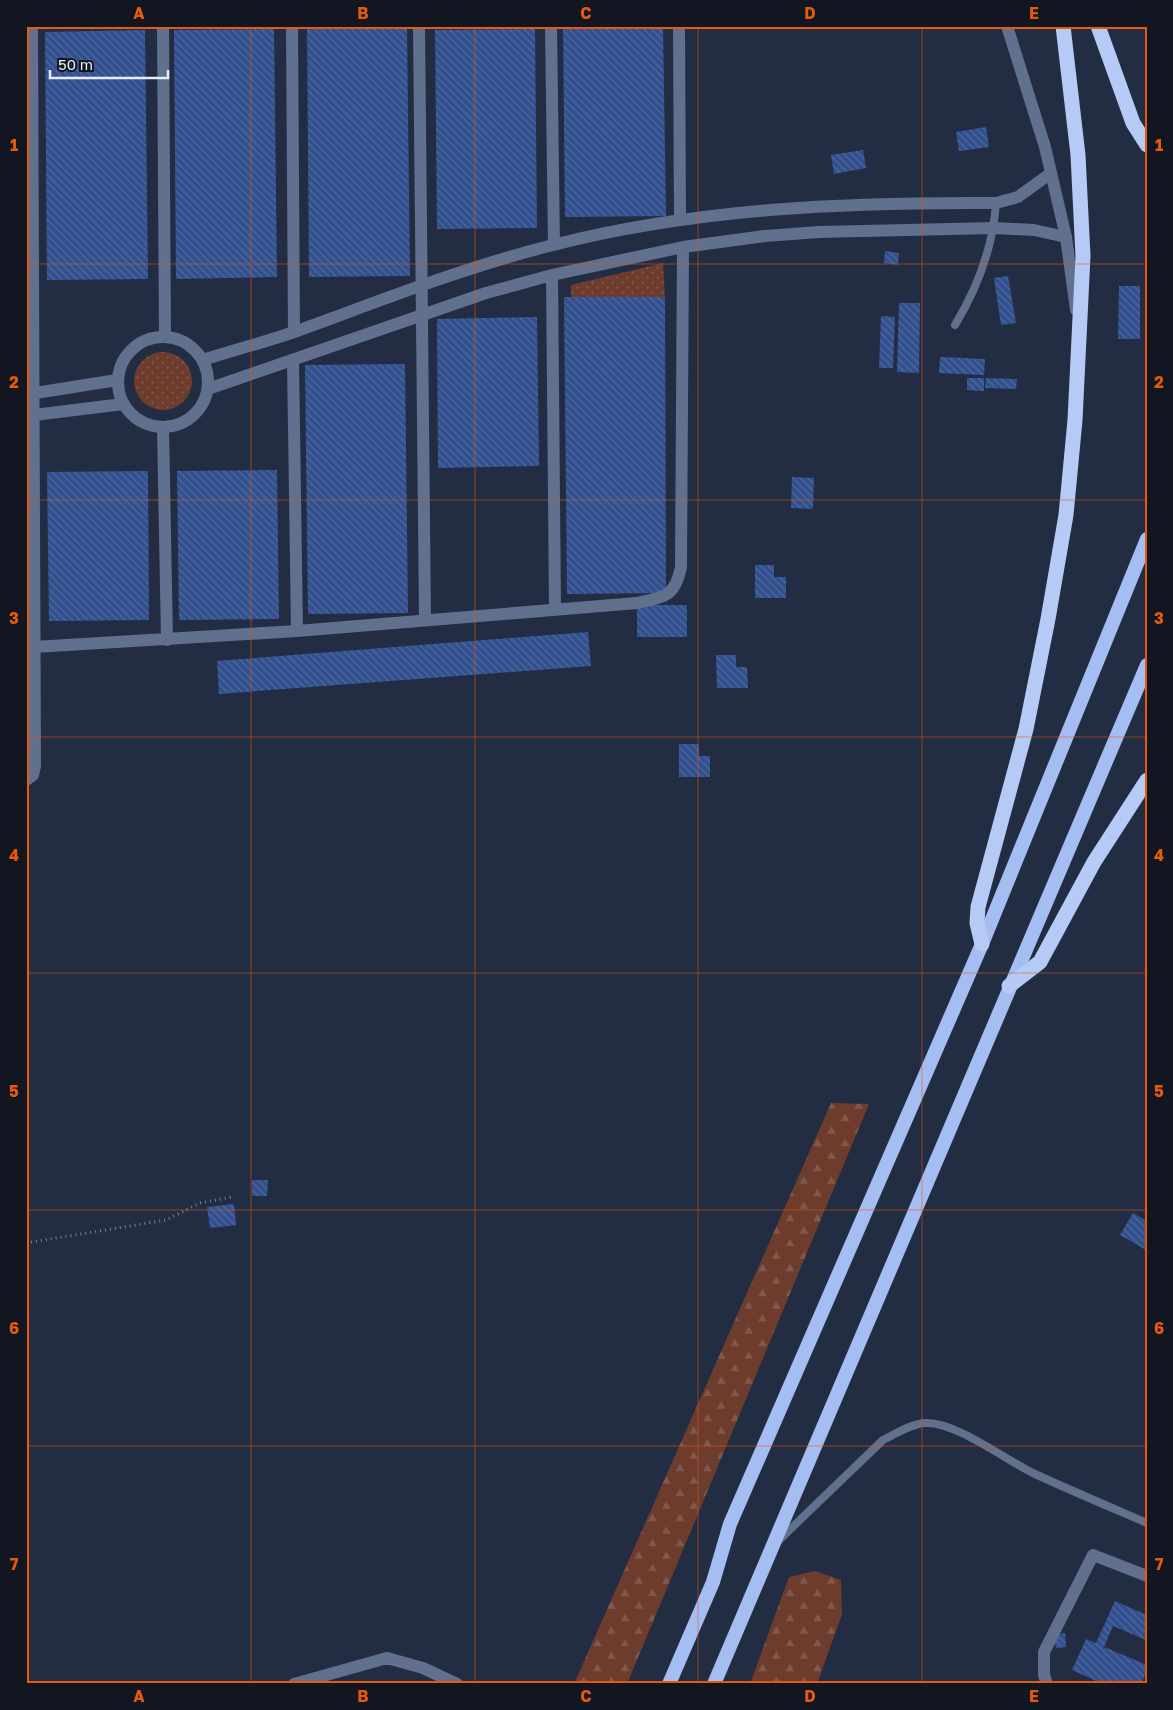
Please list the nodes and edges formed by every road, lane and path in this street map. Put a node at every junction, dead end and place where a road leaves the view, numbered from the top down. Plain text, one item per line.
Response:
1 (32, 26) edge
2 (163, 26) edge
3 (292, 26) edge
4 (419, 26) edge
5 (552, 26) edge
6 (679, 26) edge
7 (1007, 26) edge
8 (1062, 26) edge
9 (1098, 26) edge
10 (1147, 146) edge
11 (1051, 173) junction
12 (996, 203) junction
13 (680, 220) junction
14 (994, 228) junction
15 (1066, 237) junction
16 (554, 245) junction
17 (683, 247) junction
18 (552, 275) junction
19 (423, 284) junction
20 (421, 315) junction
21 (955, 325) dead end
22 (1079, 328) junction
23 (294, 332) junction
24 (165, 336) junction
25 (203, 360) junction
26 (293, 362) junction
27 (117, 380) junction
28 (208, 389) junction
29 (31, 394) edge
30 (124, 404) junction
31 (30, 416) edge
32 (163, 428) junction
33 (1147, 539) edge
34 (555, 609) junction
35 (425, 619) junction
36 (297, 631) junction
37 (167, 640) junction
38 (34, 647) junction
39 (1147, 665) edge
40 (26, 780) edge
41 (1147, 780) edge
42 (982, 944) junction
43 (1009, 986) junction
44 (232, 1197) dead end
45 (26, 1243) edge
46 (1147, 1523) edge
47 (771, 1549) junction
48 (1147, 1576) edge
49 (294, 1684) edge
50 (457, 1684) edge
51 (669, 1684) edge
52 (714, 1684) edge
53 (1047, 1684) edge

1 - 29 street
2 - 24 street
3 - 23 street
4 - 19 street
5 - 16 street
6 - 13 street
7 - 11 street
8 - 22 highway
9 - 10 highway
11 - 12 street
11 - 15 street
12 - 13 street
12 - 14 lane
13 - 16 street
14 - 15 street
14 - 17 street
14 - 21 lane
15 - 22 street
16 - 19 street
17 - 18 street
17 - 34 street
18 - 20 street
18 - 34 street
19 - 20 street
19 - 23 street
20 - 26 street
20 - 35 street
22 - 42 highway
23 - 25 street
24 - 25 street
24 - 27 street
25 - 28 street
26 - 28 street
26 - 36 street
27 - 29 street
27 - 30 street
28 - 32 street
29 - 31 street
30 - 31 street
30 - 32 street
31 - 38 street
32 - 37 street
33 - 42 highway
34 - 35 street
35 - 36 street
36 - 37 street
37 - 38 street
38 - 40 street
39 - 43 highway
41 - 43 highway
42 - 51 highway
43 - 47 highway
44 - 45 path
46 - 47 lane
47 - 52 highway
48 - 53 street
49 - 50 street

